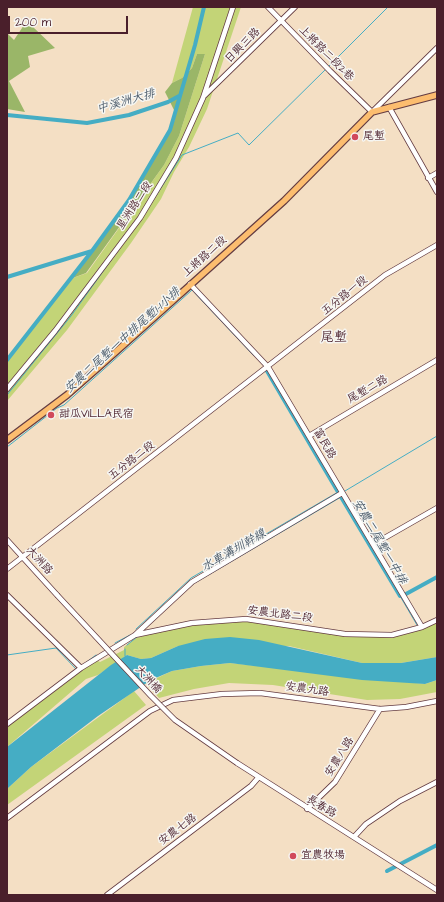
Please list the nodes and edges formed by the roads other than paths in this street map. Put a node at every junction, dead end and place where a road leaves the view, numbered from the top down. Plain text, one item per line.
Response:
1 (233, 7) edge
2 (268, 7) edge
3 (295, 7) edge
4 (281, 21) junction
5 (437, 48) edge
6 (437, 95) edge
7 (203, 98) junction
8 (389, 107) junction
9 (372, 112) junction
10 (437, 173) edge
11 (428, 178) junction
12 (437, 192) edge
13 (437, 245) edge
14 (190, 284) junction
15 (437, 360) edge
16 (268, 367) junction
17 (7, 389) edge
18 (309, 436) junction
19 (7, 440) edge
20 (342, 493) junction
21 (437, 508) edge
22 (7, 540) edge
23 (374, 544) junction
24 (23, 557) junction
25 (7, 569) edge
26 (7, 595) edge
27 (57, 595) joint
28 (437, 620) edge
29 (422, 627) junction
30 (135, 635) junction
31 (81, 668) junction
32 (437, 701) edge
33 (380, 709) junction
34 (7, 724) edge
35 (237, 763) joint
36 (258, 778) junction
37 (437, 782) edge
38 (307, 809) junction
39 (7, 818) edge
40 (354, 837) junction
41 (437, 890) edge
42 (106, 895) edge

1 - 7 street, 星洲路二段
2 - 4 street, 上將路二段2巷
3 - 4 street, 日興三路
4 - 7 street, 日興三路
4 - 9 street, 上將路二段2巷
5 - 9 street
6 - 8 main road
7 - 17 street, 星洲路二段
8 - 9 main road
8 - 11 street
9 - 14 main road, 上將路二段
10 - 11 street
11 - 12 street
13 - 16 street, 五分路一段
14 - 16 street, 富民路
14 - 19 main road, 上將路二段
15 - 18 street, 尾塹二路
16 - 18 street, 富民路
16 - 24 street, 五分路二段
18 - 20 street, 富民路
20 - 23 street, 富民路
20 - 30 street
21 - 23 street
22 - 24 street, 大洲路
23 - 29 street, 富民路
24 - 25 street, 五分路二段
24 - 27 street, 大洲路
26 - 31 street
27 - 35 street, 大洲橋, bridge
28 - 29 street, 安農北路二段
29 - 30 street, 安農北路二段
30 - 31 street
31 - 34 street
32 - 33 street, 安農九路
33 - 38 street, 安農八路
33 - 39 street, 安農九路
35 - 36 street, 長春路
36 - 38 street, 長春路
36 - 42 street, 安農七路
37 - 40 street
38 - 40 street, 長春路
40 - 41 street, 長春路

